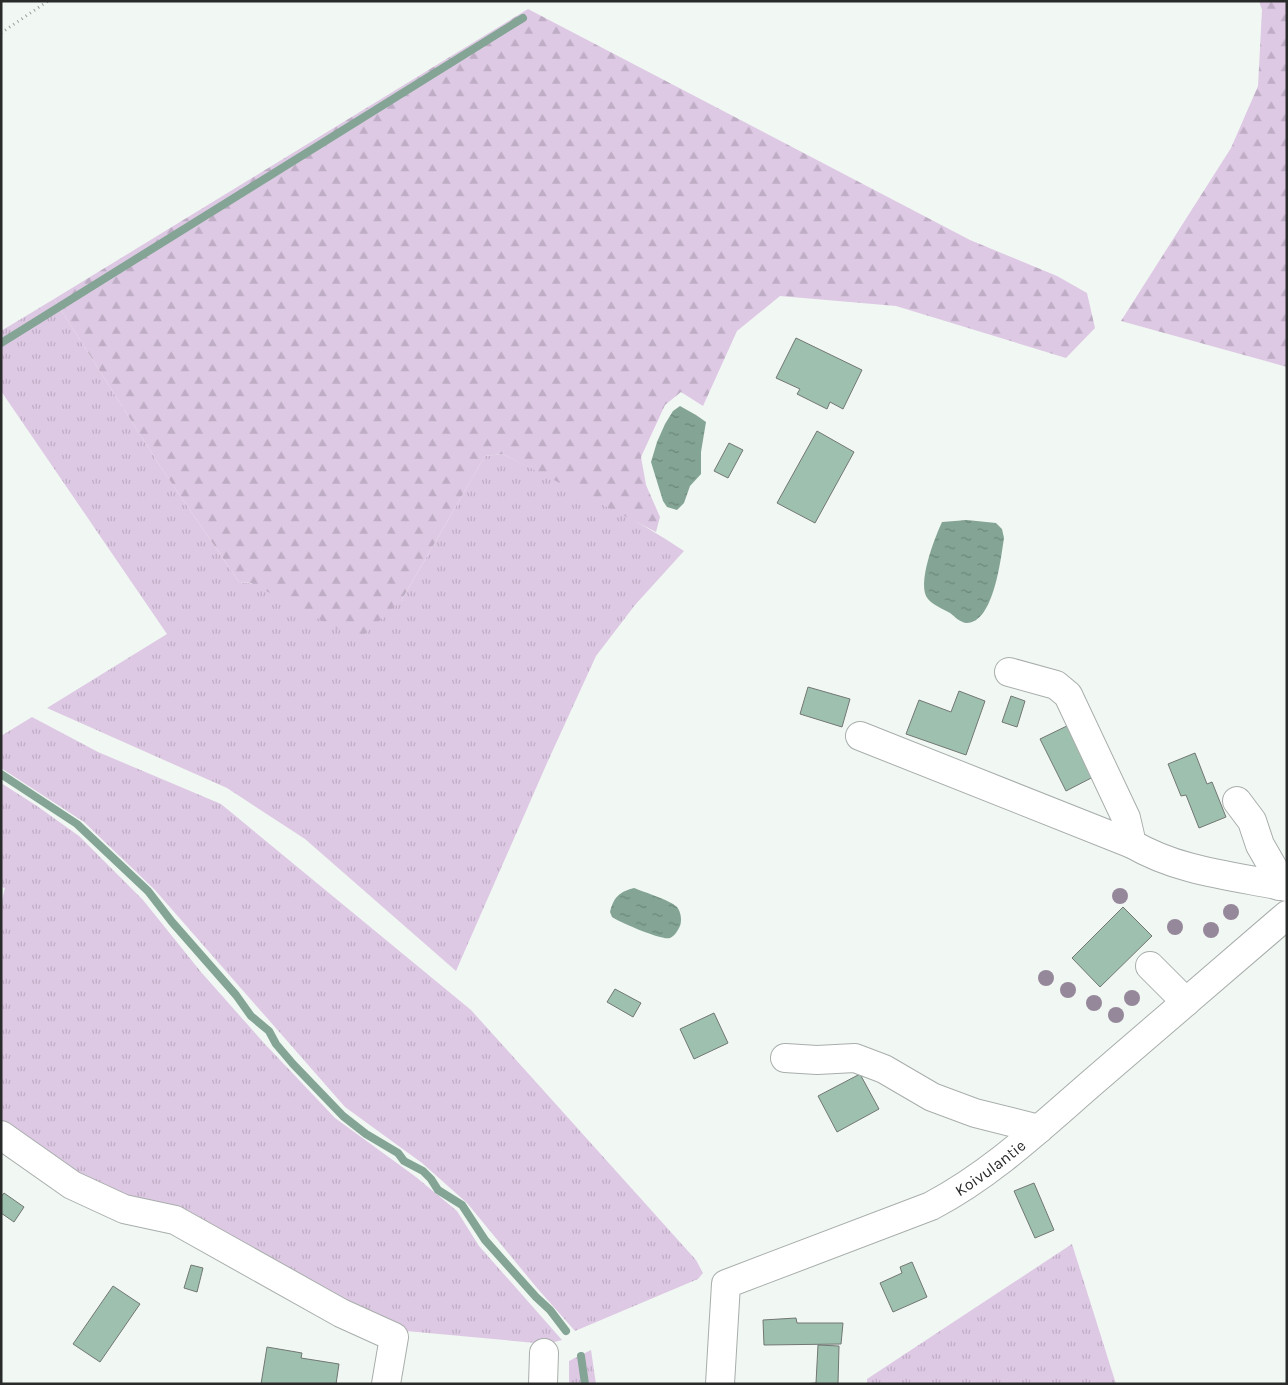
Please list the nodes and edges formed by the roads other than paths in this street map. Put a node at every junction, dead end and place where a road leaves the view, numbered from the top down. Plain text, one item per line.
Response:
1 (1009, 672) dead end
2 (860, 736) dead end
3 (1237, 801) dead end
4 (1132, 844) junction
5 (1283, 886) edge
6 (1287, 915) edge
7 (1150, 966) dead end
8 (1186, 1002) junction
9 (785, 1058) dead end
10 (1039, 1129) junction
11 (1, 1135) edge
12 (544, 1353) dead end
13 (386, 1384) edge
14 (542, 1384) edge
15 (720, 1384) edge

1 - 4 street
2 - 4 street
3 - 5 street
4 - 5 street
6 - 8 street, Koivulantie
7 - 8 street
8 - 10 street, Koivulantie
9 - 10 street
10 - 15 street, Koivulantie
11 - 13 street
12 - 14 street

